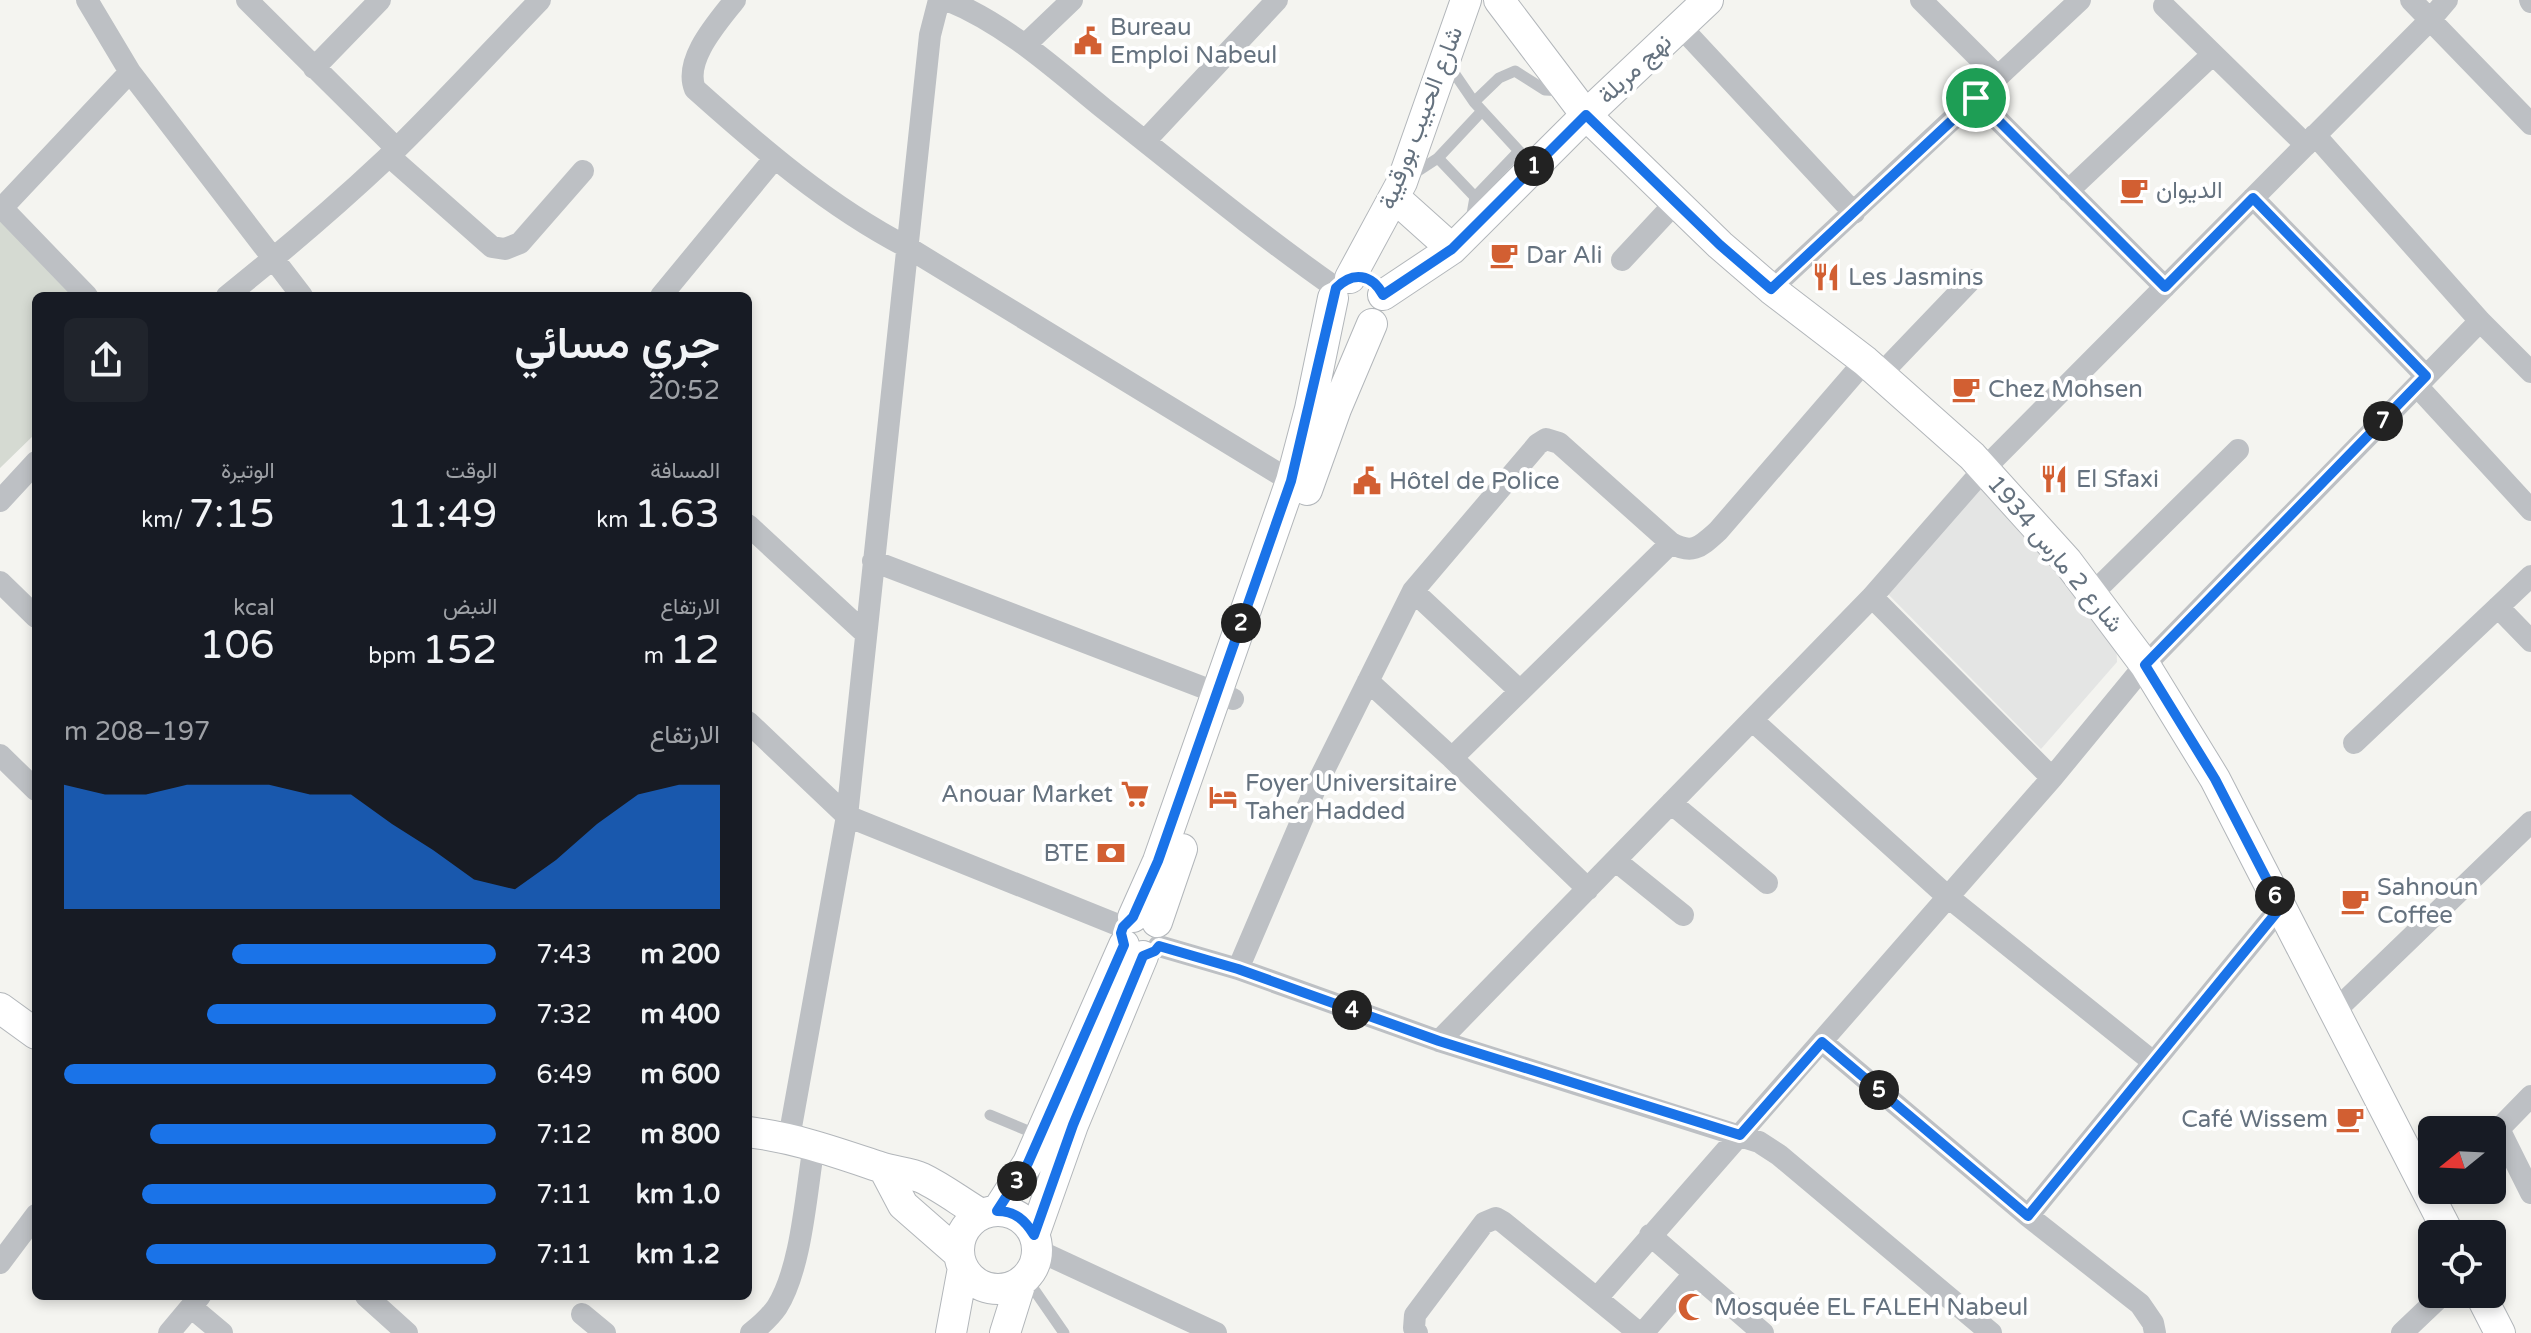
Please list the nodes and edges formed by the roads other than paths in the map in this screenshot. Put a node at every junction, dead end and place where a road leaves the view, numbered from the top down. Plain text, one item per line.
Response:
1 (87, 0) edge
2 (247, 0) edge
3 (380, 0) edge
4 (540, 0) edge
5 (735, 0) edge
6 (939, 0) edge
7 (947, 0) edge
8 (1072, 0) edge
9 (1277, 0) edge
10 (1466, 0) edge
11 (1708, 0) edge
12 (1921, 0) edge
13 (2080, 0) edge
14 (2411, 0) edge
15 (2447, 0) edge
16 (1501, 1) edge
17 (2164, 6) dead end
18 (2430, 20) junction
19 (1680, 26) junction
20 (1025, 45) junction
21 (2213, 54) junction
22 (1445, 60) junction
23 (314, 68) junction
24 (130, 72) junction
25 (1998, 77) junction
26 (1976, 98) junction
27 (1578, 103) junction
28 (1478, 106) junction
29 (2531, 124) edge
30 (2311, 140) junction
31 (1145, 141) junction
32 (392, 152) junction
33 (1438, 158) junction
34 (774, 159) junction
35 (1527, 159) junction
36 (583, 171) dead end
37 (1398, 189) junction
38 (2068, 191) junction
39 (1475, 197) junction
40 (2253, 198) junction
41 (1677, 201) junction
42 (1, 207) edge
43 (1854, 213) junction
44 (1460, 241) junction
45 (907, 247) junction
46 (273, 259) junction
47 (1622, 260) dead end
48 (1971, 280) dead end
49 (2165, 287) junction
50 (1340, 288) junction
51 (1771, 289) junction
52 (83, 292) edge
53 (232, 292) edge
54 (299, 292) edge
55 (664, 292) edge
56 (1383, 295) junction
57 (2480, 321) junction
58 (1372, 324) junction
59 (1873, 368) junction
60 (2531, 372) edge
61 (2421, 381) junction
62 (2238, 450) dead end
63 (32, 466) edge
64 (1984, 469) junction
65 (1299, 486) junction
66 (0, 501) edge
67 (2531, 510) edge
68 (752, 529) edge
69 (1671, 543) junction
70 (873, 561) junction
71 (2531, 576) edge
72 (0, 582) edge
73 (1413, 591) junction
74 (2092, 594) junction
75 (1872, 597) junction
76 (2498, 607) junction
77 (32, 613) edge
78 (866, 634) junction
79 (2531, 641) edge
80 (2145, 665) junction
81 (1368, 681) junction
82 (1519, 690) junction
83 (1225, 696) junction
84 (1752, 720) junction
85 (752, 726) edge
86 (2354, 743) dead end
87 (0, 755) edge
88 (1452, 758) junction
89 (2052, 778) junction
90 (32, 786) edge
91 (1671, 803) junction
92 (847, 816) junction
93 (2531, 822) edge
94 (1616, 861) junction
95 (1767, 883) dead end
96 (1588, 889) junction
97 (1948, 897) junction
98 (2281, 907) junction
99 (1683, 915) dead end
100 (1140, 936) junction
101 (1238, 969) junction
102 (0, 1008) edge
103 (2335, 1011) junction
104 (32, 1031) edge
105 (1439, 1041) junction
106 (1822, 1042) junction
107 (2152, 1061) junction
108 (2531, 1096) edge
109 (990, 1115) dead end
110 (2506, 1121) edge
111 (752, 1133) edge
112 (1740, 1135) junction
113 (801, 1141) junction
114 (1052, 1142) junction
115 (2506, 1151) edge
116 (2418, 1164) edge
117 (884, 1169) junction
118 (2531, 1193) edge
119 (989, 1213) junction
120 (2028, 1216) junction
121 (32, 1220) edge
122 (1650, 1235) junction
123 (961, 1261) junction
124 (1029, 1261) junction
125 (0, 1263) edge
126 (1694, 1274) junction
127 (1597, 1298) junction
128 (370, 1300) edge
129 (195, 1302) edge
130 (2428, 1308) edge
131 (2487, 1308) edge
132 (582, 1314) dead end
133 (758, 1331) edge
134 (169, 1333) edge
135 (222, 1333) edge
136 (407, 1333) edge
137 (605, 1333) edge
138 (951, 1333) edge
139 (1005, 1333) edge
140 (1064, 1333) edge
141 (1216, 1333) edge
142 (1417, 1333) edge
143 (1641, 1333) edge
144 (1763, 1333) edge
145 (1991, 1333) edge
146 (2155, 1333) edge
147 (2402, 1333) edge
148 (2500, 1333) edge

1 - 24 street
2 - 23 street
3 - 23 street
4 - 32 street
5 - 34 street
6 - 45 street
7 - 20 street
8 - 20 street
9 - 31 street
10 - 22 main road, شارع الحبيب بورقيبة
11 - 19 main road, نهج مربلة
12 - 25 street
13 - 25 street
14 - 18 street
15 - 18 street
16 - 27 main road, شارع 2 مارس 1934
17 - 21 street
18 - 29 street
18 - 30 street
19 - 27 main road, نهج مربلة
19 - 43 street
20 - 31 street
21 - 30 street
21 - 38 street
22 - 28 lane
22 - 37 main road, شارع الحبيب بورقيبة
23 - 32 street
24 - 42 street
24 - 46 street
25 - 26 street
26 - 38 street
26 - 43 street
27 - 28 lane
27 - 35 main road, نهج مربلة
27 - 41 main road, شارع 2 مارس 1934
28 - 33 lane
28 - 35 lane
30 - 40 street
30 - 57 street
31 - 50 street
32 - 36 street
32 - 46 street
33 - 37 lane
33 - 39 lane
34 - 45 street
34 - 55 street
35 - 39 lane
35 - 44 main road, نهج مربلة
37 - 44 main road
37 - 50 main road, شارع الحبيب بورقيبة
38 - 49 street
39 - 44 lane
40 - 49 street
40 - 61 street
41 - 47 street
41 - 51 main road, شارع 2 مارس 1934
42 - 52 street
43 - 51 street
44 - 56 main road, نهج مربلة
45 - 65 street
45 - 70 street
46 - 53 street
46 - 54 street
48 - 59 street
49 - 64 street
50 - 56 main road
50 - 58 main road
50 - 65 main road, شارع الحبيب بورقيبة
51 - 59 main road, شارع 2 مارس 1934
56 - 58 main road
57 - 60 street
57 - 61 street
58 - 65 main road
59 - 64 main road, شارع 2 مارس 1934
59 - 69 street
61 - 67 street
61 - 80 street
62 - 74 street
63 - 66 street
64 - 74 main road, شارع 2 مارس 1934
64 - 75 street
65 - 83 main road
68 - 78 street
69 - 73 street
69 - 82 street
70 - 78 street
70 - 83 street
71 - 76 street
72 - 77 street
73 - 81 street
73 - 82 street
74 - 80 main road, شارع 2 مارس 1934
75 - 84 street
75 - 89 street
76 - 79 street
76 - 86 street
78 - 92 street
80 - 89 street
80 - 98 main road, شارع 2 مارس 1934
81 - 88 street
81 - 101 street
82 - 88 street
83 - 100 main road
84 - 91 street
84 - 97 street
85 - 92 street
87 - 90 street
88 - 96 street
89 - 97 street
91 - 94 street
91 - 95 street
92 - 100 street
92 - 113 street
93 - 103 street
94 - 96 street
94 - 99 street
96 - 105 street
97 - 106 street
97 - 107 street
98 - 103 main road, شارع 2 مارس 1934
98 - 107 street
100 - 101 street
100 - 114 main road
101 - 105 street
102 - 104 main road
103 - 116 main road, شارع 2 مارس 1934
105 - 112 street
106 - 112 street
106 - 120 street
107 - 120 street
108 - 110 street
109 - 114 lane
111 - 113 main road
112 - 122 street
112 - 145 street
113 - 117 main road
113 - 133 street
114 - 119 main road
114 - 124 main road
115 - 118 street
117 - 119 main road
117 - 123 main road
119 - 123 main road
119 - 124 main road
120 - 146 street
121 - 125 street
122 - 126 street
122 - 127 street
123 - 124 main road
123 - 138 main road
124 - 139 main road
124 - 140 lane
124 - 141 street
126 - 143 street
126 - 144 street
127 - 142 street
127 - 143 street
128 - 136 street
129 - 134 street
129 - 135 street
130 - 147 street
131 - 148 main road
132 - 137 street

